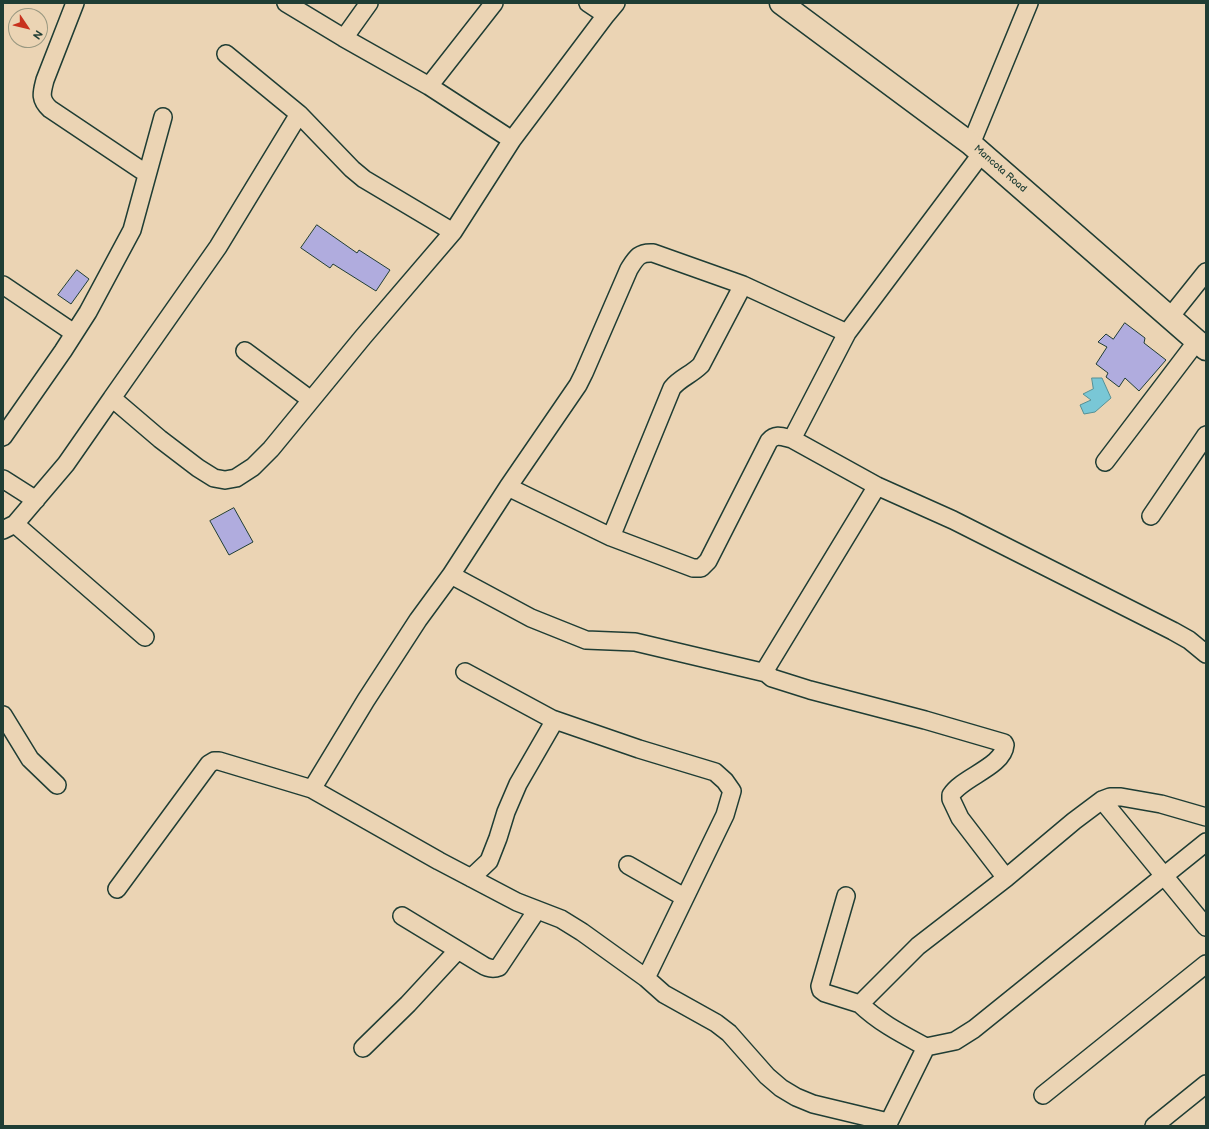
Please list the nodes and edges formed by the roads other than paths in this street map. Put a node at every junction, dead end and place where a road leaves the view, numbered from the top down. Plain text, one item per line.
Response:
1 (74, 3) edge
2 (286, 3) edge
3 (369, 3) edge
4 (494, 3) edge
5 (588, 3) edge
6 (781, 3) edge
7 (1029, 3) edge
8 (611, 9) edge
9 (344, 38) junction
10 (226, 54) dead end
11 (429, 86) junction
12 (299, 114) junction
13 (163, 117) dead end
14 (512, 140) junction
15 (976, 148) junction
16 (147, 174) junction
17 (453, 232) junction
18 (1206, 272) edge
19 (3, 285) edge
20 (743, 285) junction
21 (1170, 317) junction
22 (74, 333) junction
23 (848, 333) junction
24 (1202, 345) edge
25 (245, 351) dead end
26 (112, 398) junction
27 (311, 400) junction
28 (1206, 435) edge
29 (3, 437) edge
30 (792, 439) junction
31 (1105, 462) dead end
32 (3, 479) edge
33 (877, 486) junction
34 (508, 487) junction
35 (36, 500) junction
36 (1151, 516) dead end
37 (9, 527) edge
38 (611, 537) junction
39 (451, 576) junction
40 (145, 637) dead end
41 (1206, 654) edge
42 (465, 672) dead end
43 (766, 673) junction
44 (3, 715) edge
45 (555, 720) junction
46 (57, 785) dead end
47 (312, 789) junction
48 (1102, 800) junction
49 (1206, 817) edge
50 (1206, 842) edge
51 (628, 865) dead end
52 (1164, 876) junction
53 (471, 878) junction
54 (1006, 878) junction
55 (117, 890) dead end
56 (846, 896) dead end
57 (684, 897) junction
58 (537, 910) junction
59 (402, 916) dead end
60 (1206, 927) edge
61 (458, 950) junction
62 (1206, 964) edge
63 (646, 978) junction
64 (860, 1004) junction
65 (926, 1047) junction
66 (363, 1048) dead end
67 (1206, 1084) edge
68 (1043, 1094) dead end
69 (888, 1124) edge
70 (1154, 1126) edge

1 - 16 street
2 - 9 street
3 - 9 street
4 - 11 street
5 - 8 street
6 - 15 main road, Mancota Road
7 - 15 street
8 - 14 street
9 - 11 street
10 - 12 street
11 - 14 street
12 - 17 street
12 - 26 street
13 - 16 street
14 - 17 street
15 - 21 main road, Mancota Road
15 - 23 street
16 - 22 street
17 - 27 street
18 - 21 street
19 - 22 street
20 - 23 street
20 - 34 street
20 - 38 street
21 - 24 main road, Mancota Road
22 - 29 street
23 - 30 street
24 - 31 street
25 - 27 street
26 - 27 street
26 - 35 street
28 - 36 street
30 - 33 street
30 - 38 street
32 - 35 street
33 - 41 street
33 - 43 street
34 - 38 street
34 - 39 street
35 - 37 street
37 - 40 street
39 - 43 street
39 - 47 street
42 - 45 street
43 - 54 street
44 - 46 street
45 - 53 street
45 - 57 street
47 - 53 street
47 - 55 street
48 - 49 street
48 - 52 street
48 - 54 street
50 - 52 street
51 - 57 street
52 - 60 street
52 - 65 street
53 - 58 street
54 - 64 street
56 - 64 street
57 - 63 street
58 - 61 street
58 - 63 street
59 - 61 street
61 - 66 street
62 - 68 street
63 - 69 street
64 - 65 street
65 - 69 street
67 - 70 street

